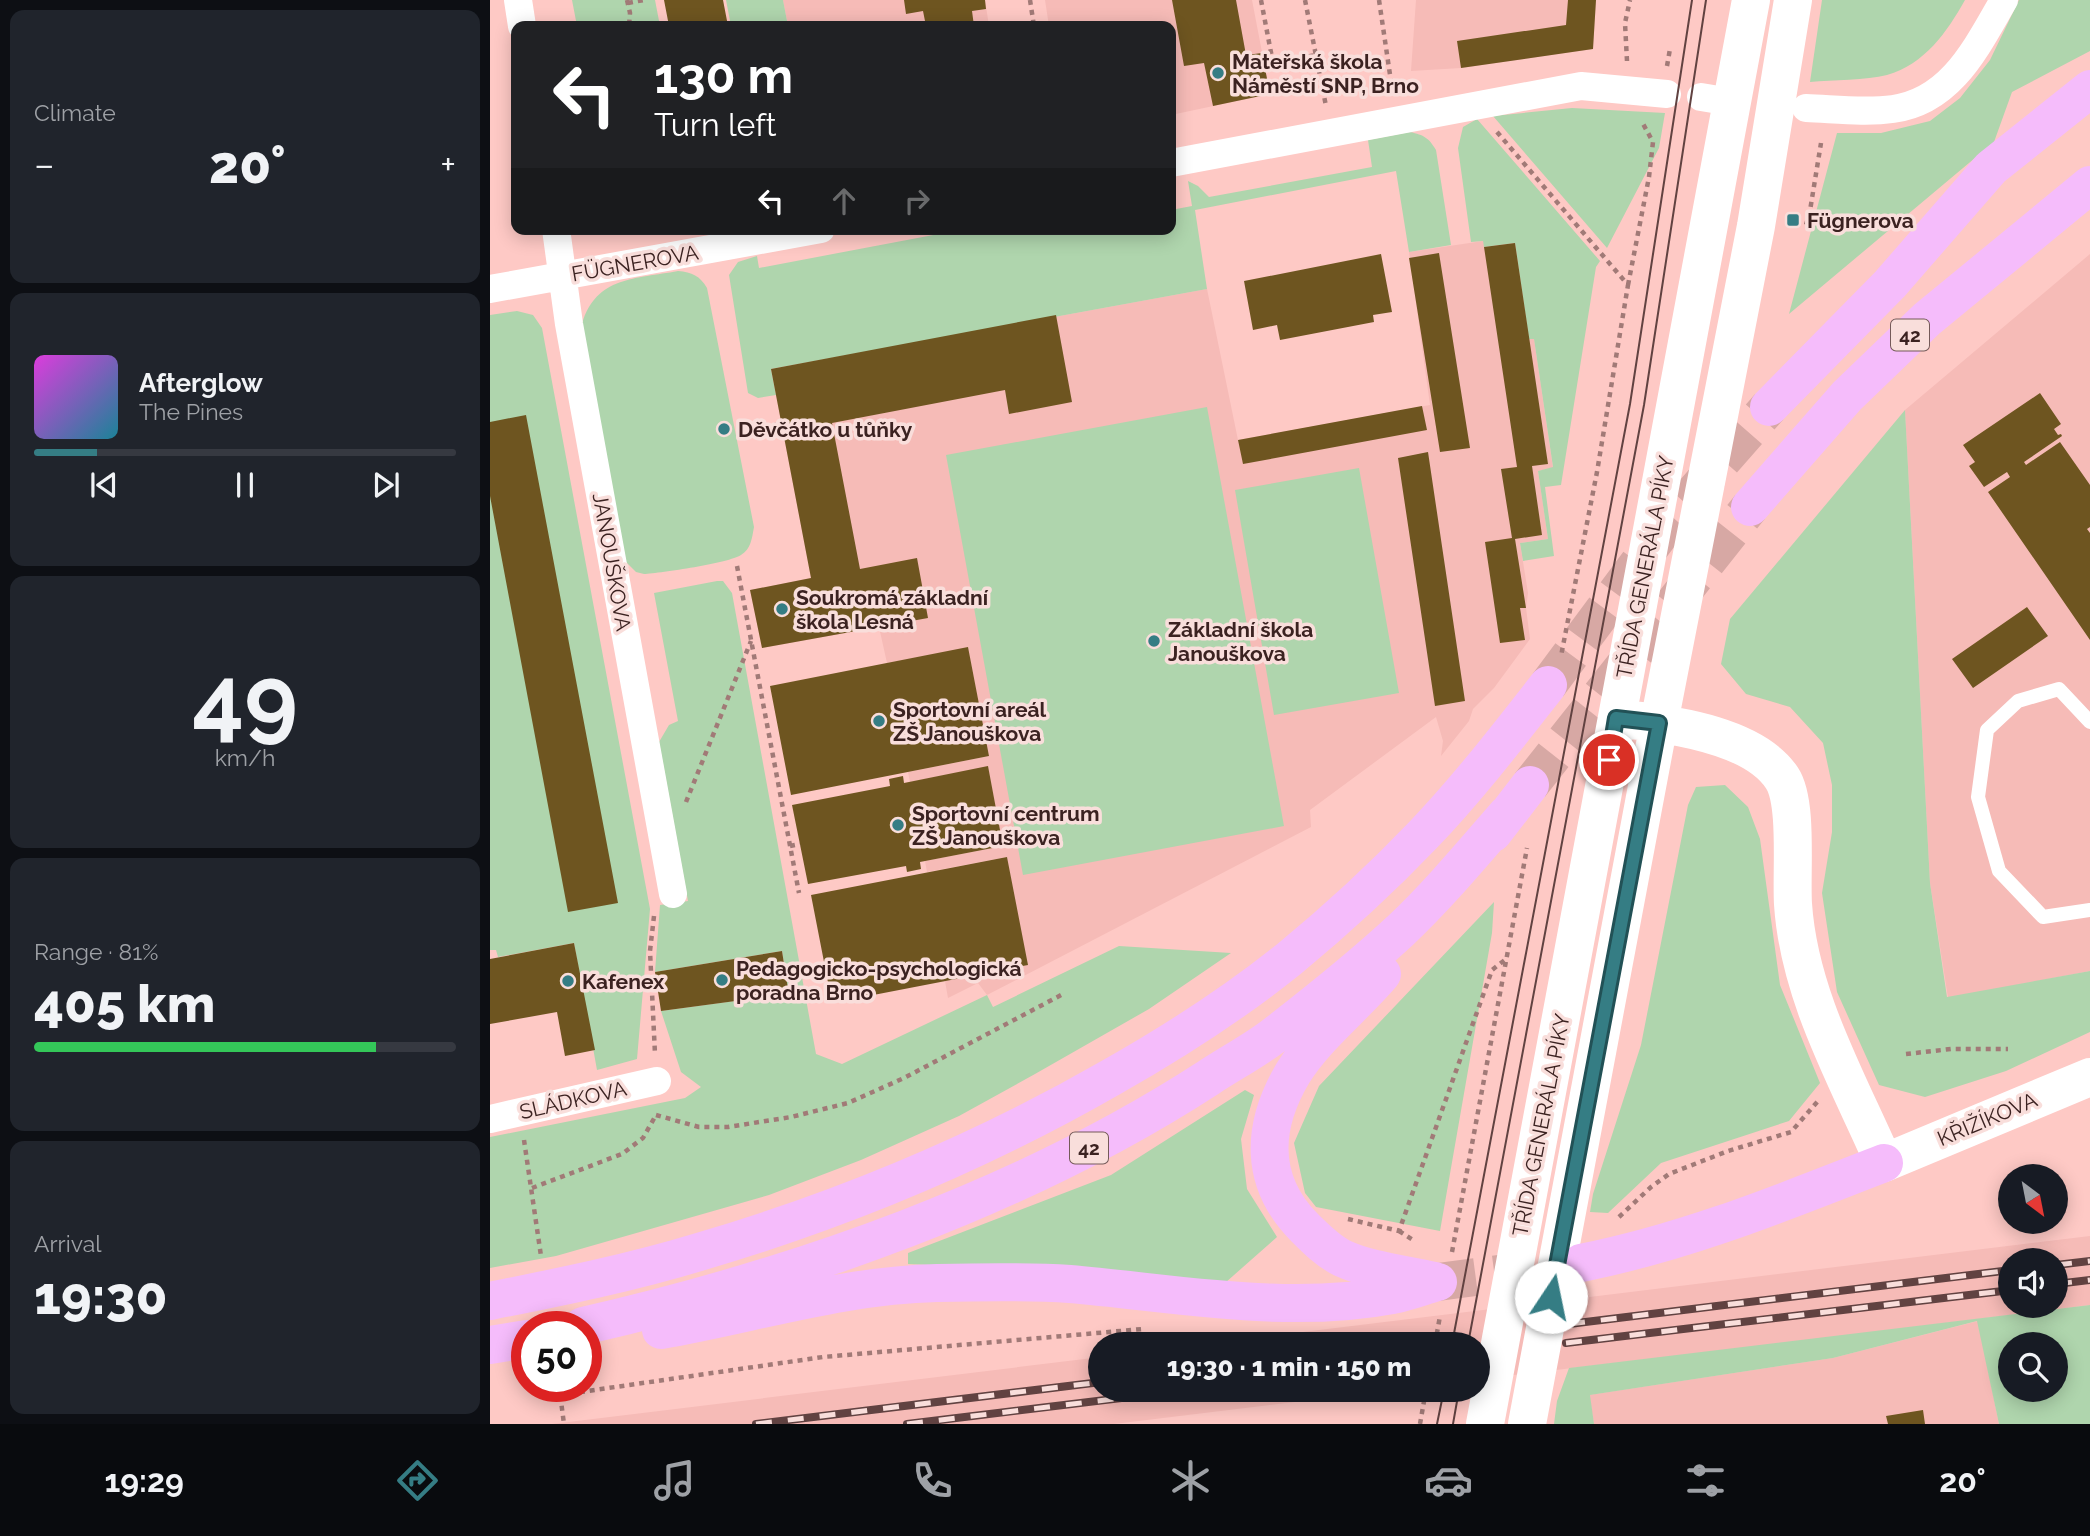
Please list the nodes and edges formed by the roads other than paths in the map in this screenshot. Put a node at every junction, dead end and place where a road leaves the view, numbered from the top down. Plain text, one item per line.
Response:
1 (518, 0) edge
2 (1751, 0) edge
3 (1793, 0) edge
4 (2004, 0) edge
5 (521, 21) edge
6 (1667, 84) road end
7 (2090, 89) edge
8 (1806, 108) dead end
9 (2090, 122) edge
10 (1176, 162) edge
11 (2090, 185) edge
12 (557, 235) edge
13 (787, 235) edge
14 (563, 275) junction
15 (1890, 284) junction
16 (490, 289) edge
17 (1769, 407) tunnel mouth
18 (1750, 507) tunnel mouth
19 (1548, 685) tunnel mouth
20 (1647, 717) junction
21 (2090, 722) edge
22 (1530, 785) tunnel mouth
23 (1507, 814) junction
24 (673, 894) dead end
25 (2090, 910) edge
26 (2090, 1077) edge
27 (657, 1081) road end
28 (490, 1119) edge
29 (1884, 1163) junction
30 (1581, 1262) tunnel mouth
31 (490, 1301) edge
32 (602, 1321) edge
33 (602, 1340) edge
34 (511, 1342) edge
35 (511, 1346) edge
36 (490, 1347) edge
37 (1485, 1424) edge
38 (1527, 1424) edge

1 - 5 street
2 - 20 main road, TŘÍDA GENERÁLA PÍKY
3 - 20 main road, TŘÍDA GENERÁLA PÍKY
4 - 8 street
6 - 10 street
7 - 15 highway, 42
9 - 15 highway, 42
11 - 18 highway, 42
12 - 14 street, JANOUŠKOVA
13 - 14 street, FÜGNEROVA
14 - 16 street, FÜGNEROVA
14 - 24 street, JANOUŠKOVA
15 - 17 highway, 42
19 - 31 highway, 42
20 - 29 main road
20 - 37 main road, TŘÍDA GENERÁLA PÍKY
20 - 38 main road, TŘÍDA GENERÁLA PÍKY
21 - 25 lane
22 - 23 highway, 42
23 - 32 highway, 42
23 - 33 highway, 42
26 - 29 main road, KŘIŽÍKOVA
27 - 28 street, SLÁDKOVA
29 - 30 highway
34 - 36 highway
35 - 36 highway

